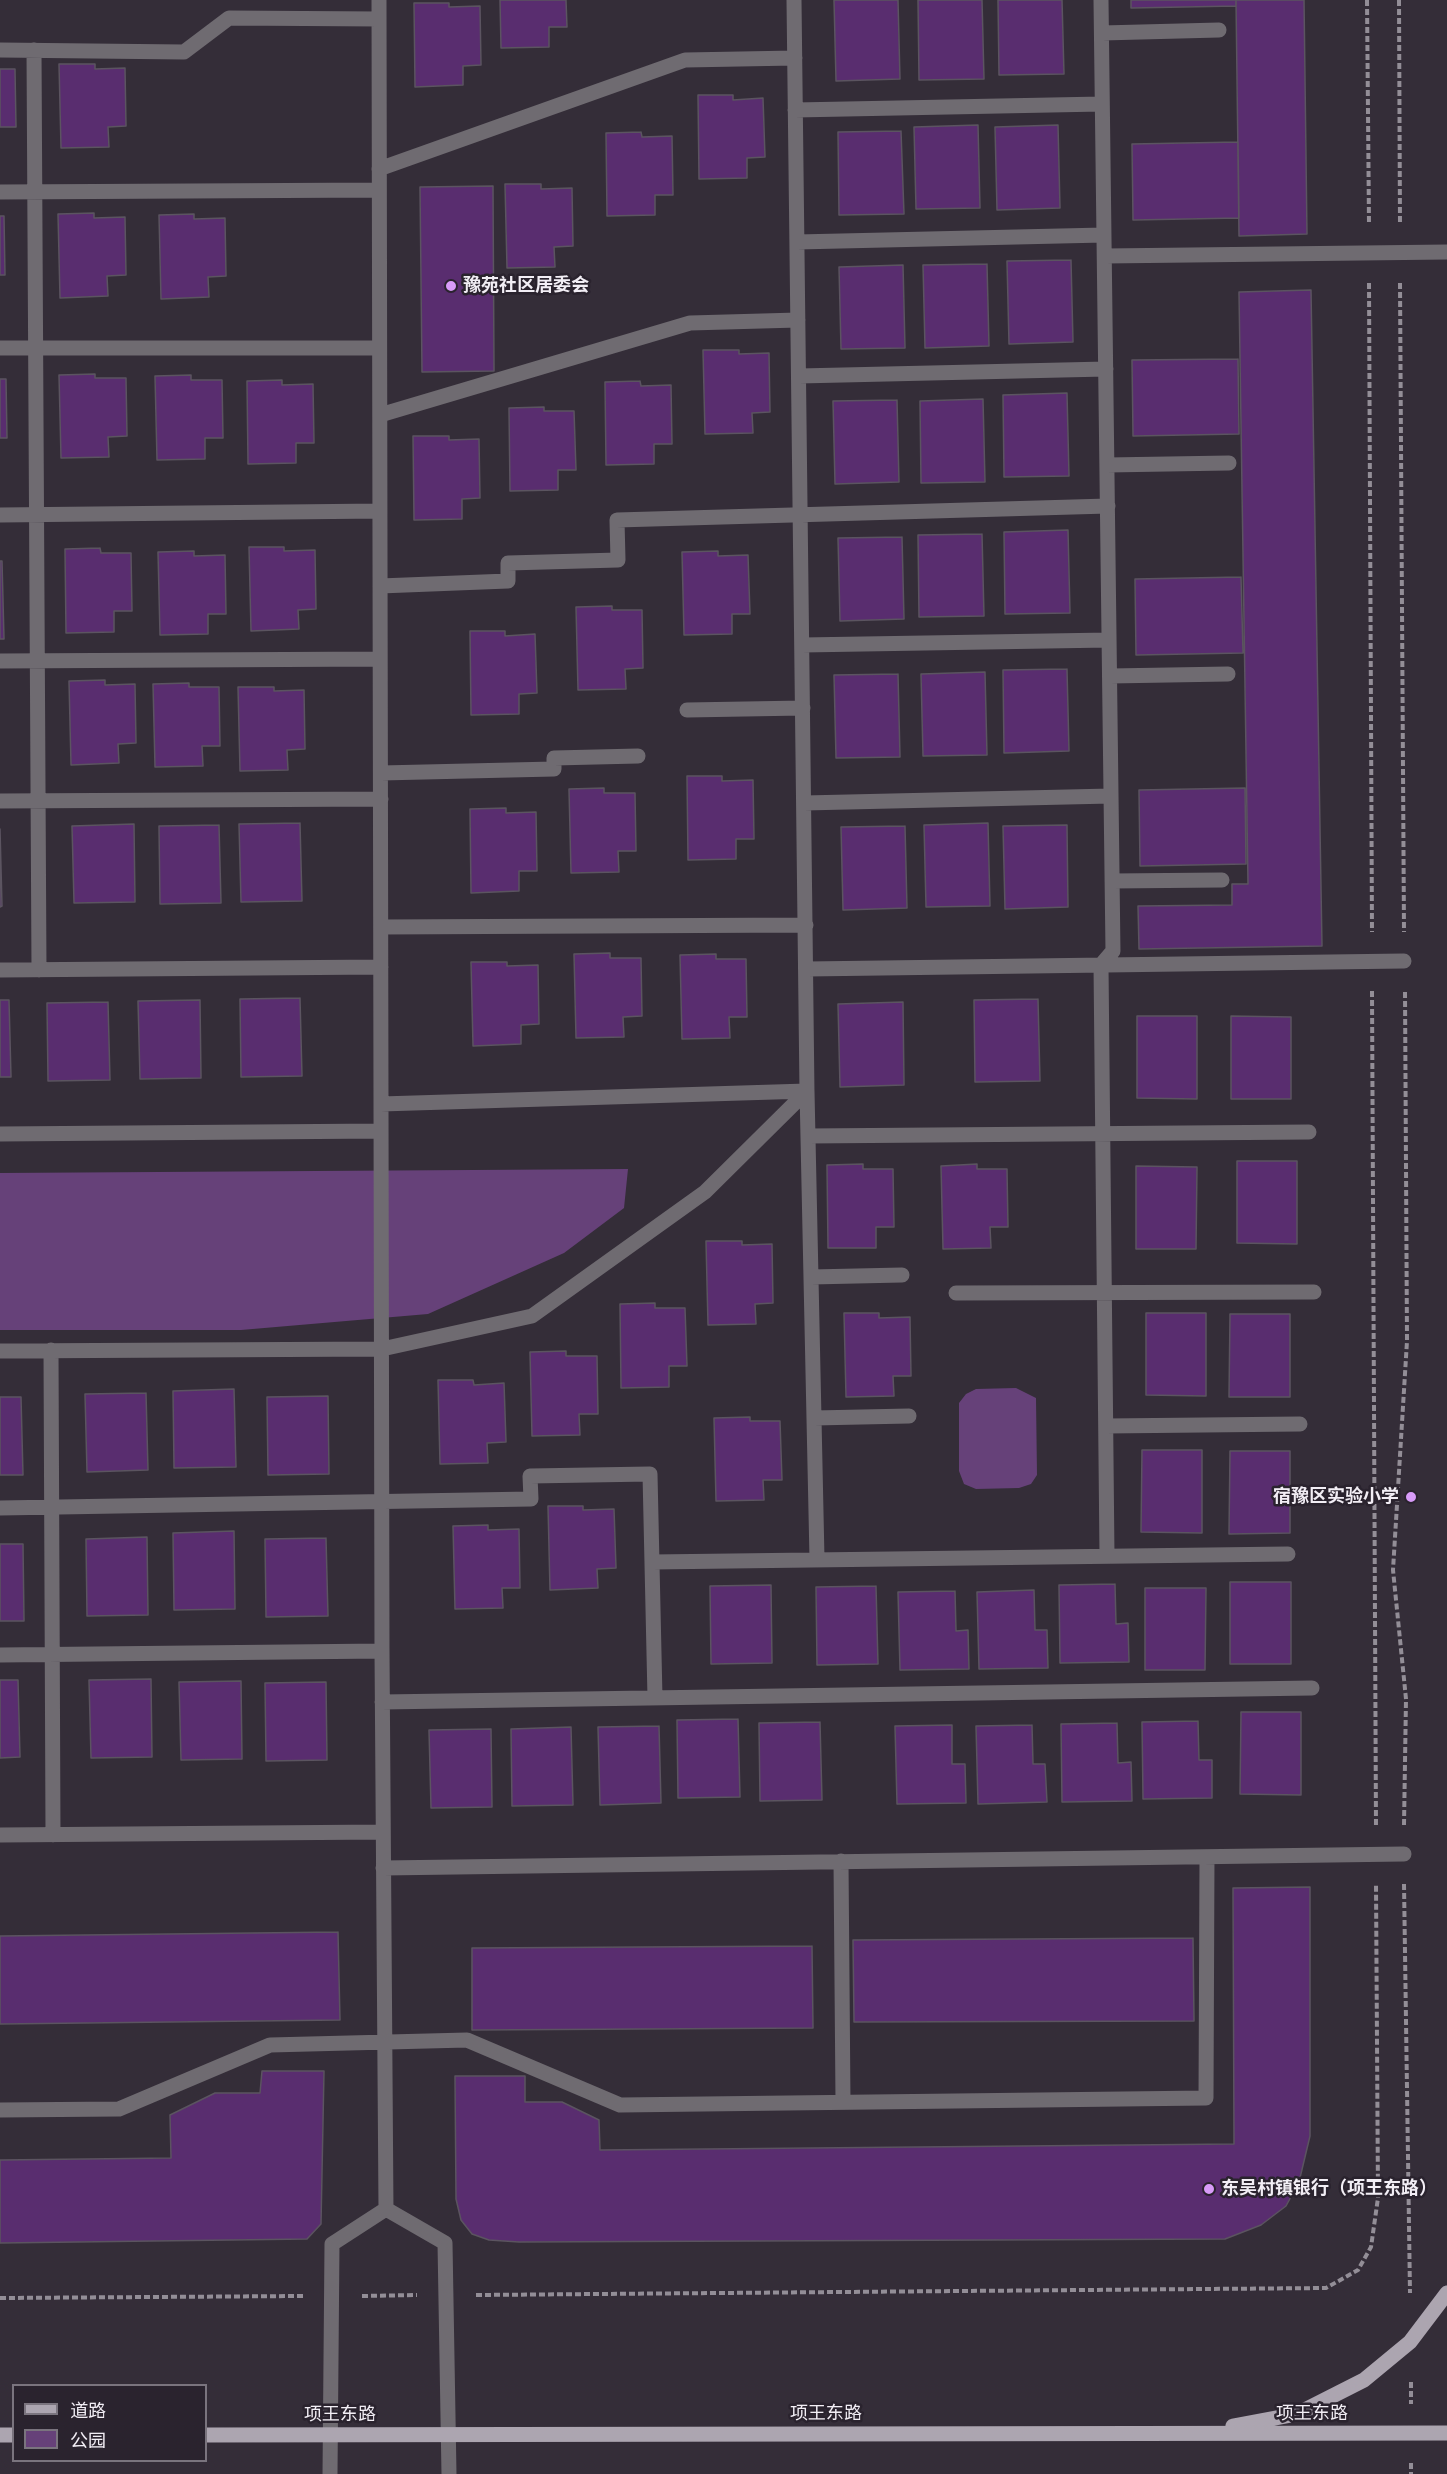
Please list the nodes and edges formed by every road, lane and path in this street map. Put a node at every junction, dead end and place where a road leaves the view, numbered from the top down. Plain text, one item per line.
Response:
1 (379, 0) edge
2 (794, 0) edge
3 (1101, 0) edge
4 (1399, 0) edge
5 (379, 19) junction
6 (1219, 30) dead end
7 (1102, 33) junction
8 (0, 50) edge
9 (34, 50) junction
10 (795, 58) junction
11 (1102, 104) junction
12 (795, 110) junction
13 (379, 169) junction
14 (380, 190) junction
15 (0, 192) edge
16 (35, 192) junction
17 (1104, 235) junction
18 (797, 242) junction
19 (1400, 252) junction
20 (1447, 252) edge
21 (1105, 256) junction
22 (798, 321) junction
23 (0, 348) edge
24 (35, 348) junction
25 (379, 348) junction
26 (1106, 369) junction
27 (799, 376) junction
28 (380, 415) junction
29 (1229, 463) dead end
30 (1107, 465) junction
31 (1108, 506) junction
32 (380, 511) junction
33 (37, 514) junction
34 (801, 514) junction
35 (0, 515) edge
36 (380, 586) junction
37 (1109, 640) junction
38 (802, 645) junction
39 (380, 659) junction
40 (0, 661) edge
41 (37, 661) junction
42 (1228, 674) dead end
43 (1110, 676) junction
44 (803, 708) junction
45 (687, 710) dead end
46 (638, 756) dead end
47 (381, 773) junction
48 (1111, 796) junction
49 (381, 799) junction
50 (39, 800) junction
51 (0, 801) edge
52 (804, 803) junction
53 (1222, 880) dead end
54 (1112, 881) junction
55 (806, 925) junction
56 (381, 927) junction
57 (1404, 961) junction
58 (1101, 965) junction
59 (381, 967) junction
60 (807, 969) junction
61 (0, 970) edge
62 (39, 970) junction
63 (807, 1091) junction
64 (381, 1104) junction
65 (381, 1131) junction
66 (1309, 1132) dead end
67 (0, 1134) edge
68 (1103, 1134) junction
69 (808, 1136) junction
70 (902, 1275) dead end
71 (811, 1277) junction
72 (1314, 1292) dead end
73 (956, 1293) dead end
74 (1104, 1293) junction
75 (381, 1349) junction
76 (51, 1350) junction
77 (0, 1351) edge
78 (909, 1416) dead end
79 (814, 1418) junction
80 (1300, 1424) dead end
81 (1106, 1426) junction
82 (382, 1502) junction
83 (51, 1507) junction
84 (0, 1508) edge
85 (1288, 1554) dead end
86 (1107, 1556) junction
87 (818, 1559) junction
88 (652, 1562) junction
89 (382, 1651) junction
90 (0, 1655) edge
91 (52, 1655) junction
92 (1312, 1688) dead end
93 (655, 1698) junction
94 (382, 1702) junction
95 (383, 1832) junction
96 (0, 1835) edge
97 (53, 1835) junction
98 (1404, 1854) junction
99 (1207, 1857) junction
100 (841, 1861) junction
101 (383, 1868) junction
102 (384, 2043) junction
103 (843, 2102) junction
104 (0, 2110) edge
105 (386, 2209) junction
106 (1447, 2293) edge
107 (1410, 2342) junction
108 (1196, 2433) junction
109 (1411, 2433) junction
110 (1447, 2433) edge
111 (448, 2434) junction
112 (207, 2435) edge
113 (330, 2435) junction
114 (330, 2474) edge
115 (449, 2474) edge
116 (1411, 2474) edge

1 - 5 lane
2 - 10 lane
3 - 7 lane
4 - 19 path
5 - 9 lane
5 - 13 lane
6 - 7 lane
7 - 11 lane
8 - 9 lane
9 - 16 lane
10 - 12 lane
10 - 13 lane
11 - 12 lane
11 - 17 lane
12 - 18 lane
13 - 14 lane
14 - 16 lane
14 - 25 lane
15 - 16 lane
16 - 24 lane
17 - 18 lane
17 - 21 lane
18 - 22 lane
19 - 20 lane
19 - 21 lane
19 - 57 path
21 - 26 lane
22 - 27 lane
22 - 28 lane
23 - 24 lane
24 - 25 lane
24 - 33 lane
25 - 28 lane
26 - 27 lane
26 - 30 lane
27 - 34 lane
28 - 32 lane
29 - 30 lane
30 - 31 lane
31 - 34 lane
31 - 37 lane
32 - 33 lane
32 - 36 lane
33 - 35 lane
33 - 41 lane
34 - 36 lane
34 - 38 lane
36 - 39 lane
37 - 38 lane
37 - 43 lane
38 - 44 lane
39 - 41 lane
39 - 47 lane
40 - 41 lane
41 - 50 lane
42 - 43 lane
43 - 48 lane
44 - 45 lane
44 - 52 lane
46 - 47 lane
47 - 49 lane
48 - 52 lane
48 - 54 lane
49 - 50 lane
49 - 56 lane
50 - 51 lane
50 - 62 lane
52 - 55 lane
53 - 54 lane
54 - 58 lane
55 - 56 lane
55 - 60 lane
56 - 59 lane
57 - 58 lane
57 - 98 path
58 - 60 lane
58 - 68 lane
59 - 62 lane
59 - 64 lane
60 - 63 lane
61 - 62 lane
63 - 64 lane
63 - 69 lane
63 - 75 lane
64 - 65 lane
65 - 67 lane
65 - 75 lane
66 - 68 lane
68 - 69 lane
68 - 74 lane
69 - 71 lane
70 - 71 lane
71 - 79 lane
72 - 74 lane
73 - 74 lane
74 - 81 lane
75 - 76 lane
75 - 82 lane
76 - 77 lane
76 - 83 lane
78 - 79 lane
79 - 87 lane
80 - 81 lane
81 - 86 lane
82 - 83 lane
82 - 88 lane
82 - 89 lane
83 - 84 lane
83 - 91 lane
85 - 86 lane
86 - 87 lane
87 - 88 lane
88 - 93 lane
89 - 91 lane
89 - 94 lane
90 - 91 lane
91 - 97 lane
92 - 93 lane
93 - 94 lane
94 - 95 lane
95 - 97 lane
95 - 101 lane
96 - 97 lane
98 - 99 lane
98 - 107 path
99 - 100 lane
99 - 103 lane
100 - 101 lane
100 - 103 lane
101 - 102 lane
102 - 103 lane
102 - 104 lane
102 - 105 lane
105 - 111 lane
105 - 113 lane
106 - 107 main road
107 - 108 main road
107 - 109 path
108 - 109 main road, 项王东路
108 - 111 main road, 项王东路
109 - 110 main road, 项王东路
109 - 116 path
111 - 113 main road, 项王东路
111 - 115 lane
112 - 113 main road, 项王东路
113 - 114 lane

